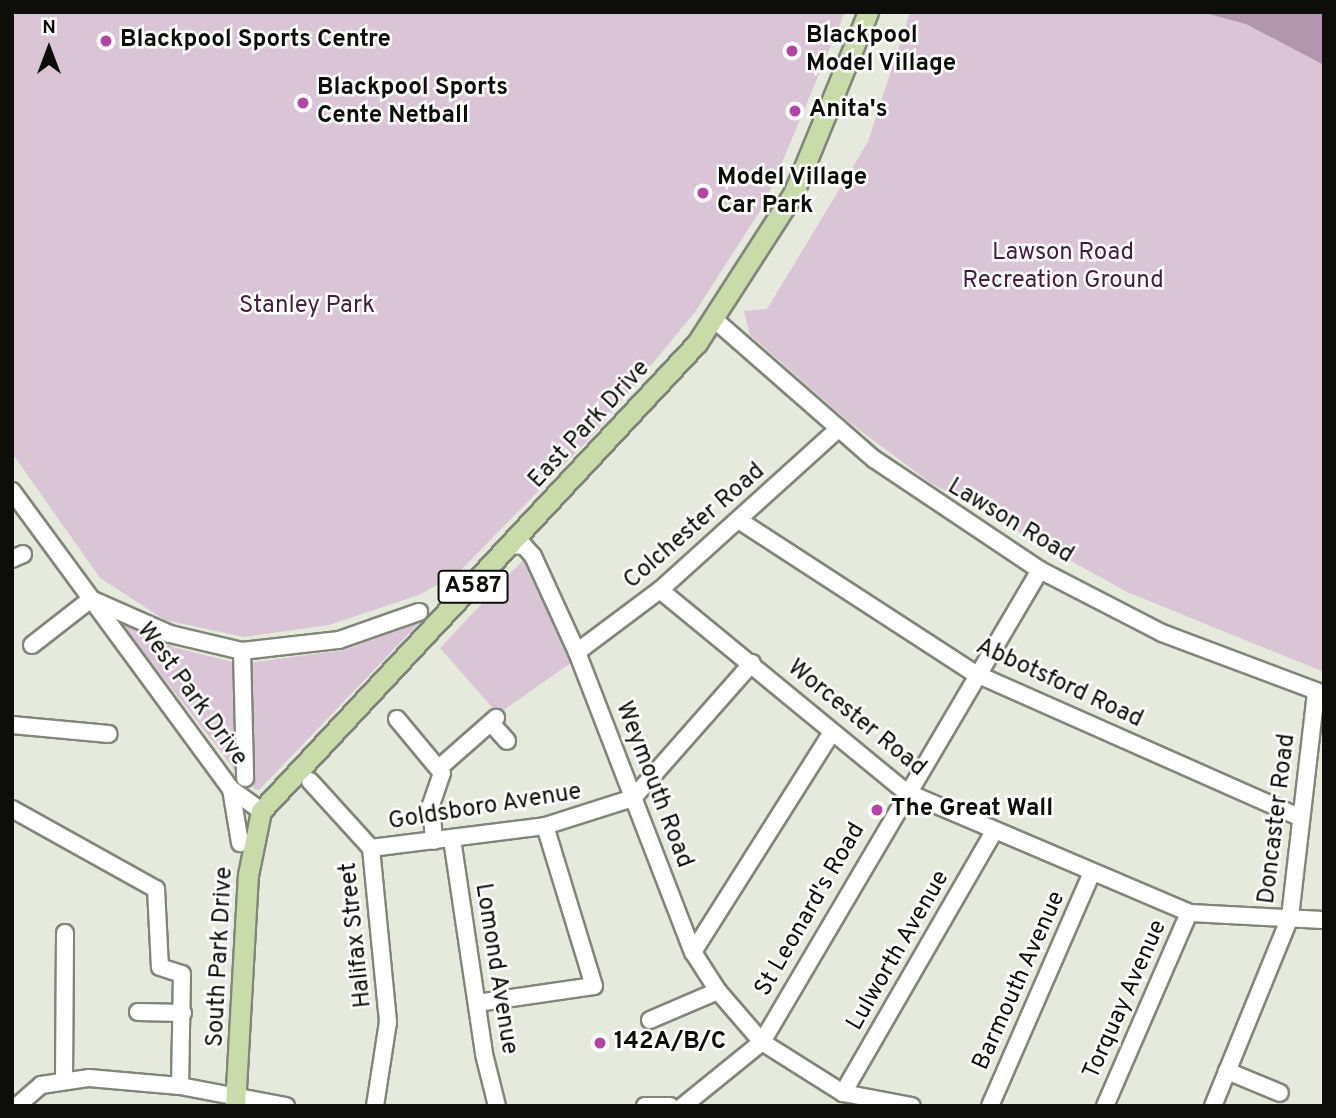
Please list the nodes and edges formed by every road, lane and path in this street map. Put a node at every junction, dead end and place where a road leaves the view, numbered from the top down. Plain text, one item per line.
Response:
1 (868, 12) edge
2 (715, 320) junction
3 (837, 430) junction
4 (12, 491) edge
5 (740, 521) junction
6 (510, 545) junction
7 (1040, 570) junction
8 (660, 590) junction
9 (91, 599) junction
10 (419, 612) dead end
11 (32, 645) dead end
12 (242, 651) junction
13 (577, 652) junction
14 (752, 663) junction
15 (974, 673) junction
16 (1320, 692) edge
17 (12, 724) edge
18 (405, 726) dead end
19 (832, 732) junction
20 (109, 734) dead end
21 (507, 741) dead end
22 (439, 768) junction
23 (245, 778) dead end
24 (310, 782) dead end
25 (231, 789) junction
26 (906, 792) junction
27 (633, 798) junction
28 (12, 809) edge
29 (261, 811) junction
30 (1301, 818) junction
31 (545, 826) junction
32 (993, 831) junction
33 (452, 838) junction
34 (434, 841) junction
35 (240, 843) dead end
36 (371, 848) junction
37 (1091, 875) junction
38 (1189, 913) junction
39 (1290, 918) junction
40 (1324, 920) edge
41 (65, 933) dead end
42 (693, 952) junction
43 (719, 991) junction
44 (477, 1003) junction
45 (138, 1012) dead end
46 (183, 1013) junction
47 (650, 1020) dead end
48 (762, 1042) junction
49 (1227, 1071) junction
50 (64, 1080) junction
51 (180, 1086) junction
52 (843, 1093) junction
53 (1280, 1093) dead end
54 (17, 1097) edge
55 (236, 1101) edge
56 (286, 1106) edge
57 (375, 1106) edge
58 (497, 1106) edge
59 (645, 1106) edge
60 (670, 1106) edge
61 (683, 1106) edge
62 (912, 1106) edge
63 (990, 1106) edge
64 (1105, 1106) edge
65 (1213, 1106) edge

1 - 2 main road, East Park Drive / A587
2 - 3 street, Lawson Road
2 - 6 main road, East Park Drive / A587
3 - 5 street, Colchester Road
3 - 7 street, Lawson Road
4 - 9 street, West Park Drive
5 - 8 street, Colchester Road
5 - 15 street, Abbotsford Road
6 - 13 street, Weymouth Road
6 - 29 main road, East Park Drive / A587
7 - 15 street, St Leonard's Road
7 - 16 street, Lawson Road
8 - 13 street, Colchester Road
8 - 14 street, Worcester Road
9 - 11 street
9 - 12 street, West Park Drive
9 - 25 street, West Park Drive
10 - 12 street
12 - 23 street
13 - 27 street, Weymouth Road
14 - 19 street, Worcester Road
14 - 27 street
15 - 26 street, St Leonard's Road
15 - 30 street, Abbotsford Road
16 - 30 street, Doncaster Road
17 - 20 street
18 - 22 street
19 - 26 street, Worcester Road
19 - 42 street
21 - 22 street
22 - 34 street
24 - 36 street, Halifax Street
25 - 29 street, West Park Drive
25 - 35 street, South Park Drive
26 - 32 street, Worcester Road
26 - 48 street, St Leonard's Road
27 - 31 street, Goldsboro Avenue
27 - 42 street, Weymouth Road
28 - 46 street
29 - 55 main road, South Park Drive
30 - 39 street, Doncaster Road
31 - 33 street, Goldsboro Avenue
31 - 44 street
32 - 37 street, Worcester Road
32 - 52 street, Lulworth Avenue
33 - 34 street, Goldsboro Avenue
33 - 44 street, Lomond Avenue
34 - 36 street, Goldsboro Avenue
36 - 57 street, Halifax Street
37 - 38 street, Worcester Road
37 - 63 street, Barmouth Avenue
38 - 39 street, Worcester Road
38 - 64 street, Torquay Avenue
39 - 40 street, Worcester Road
39 - 49 street, Doncaster Road
41 - 50 street
42 - 43 street, Weymouth Road
43 - 47 street
43 - 48 street, Weymouth Road
44 - 58 street, Lomond Avenue
45 - 46 street
46 - 51 street
48 - 52 street, Weymouth Road
48 - 61 street, St Leonard's Road
49 - 53 street
49 - 65 street, Doncaster Road
50 - 51 street
50 - 54 street
51 - 55 street
52 - 62 street
55 - 56 street
59 - 60 street

